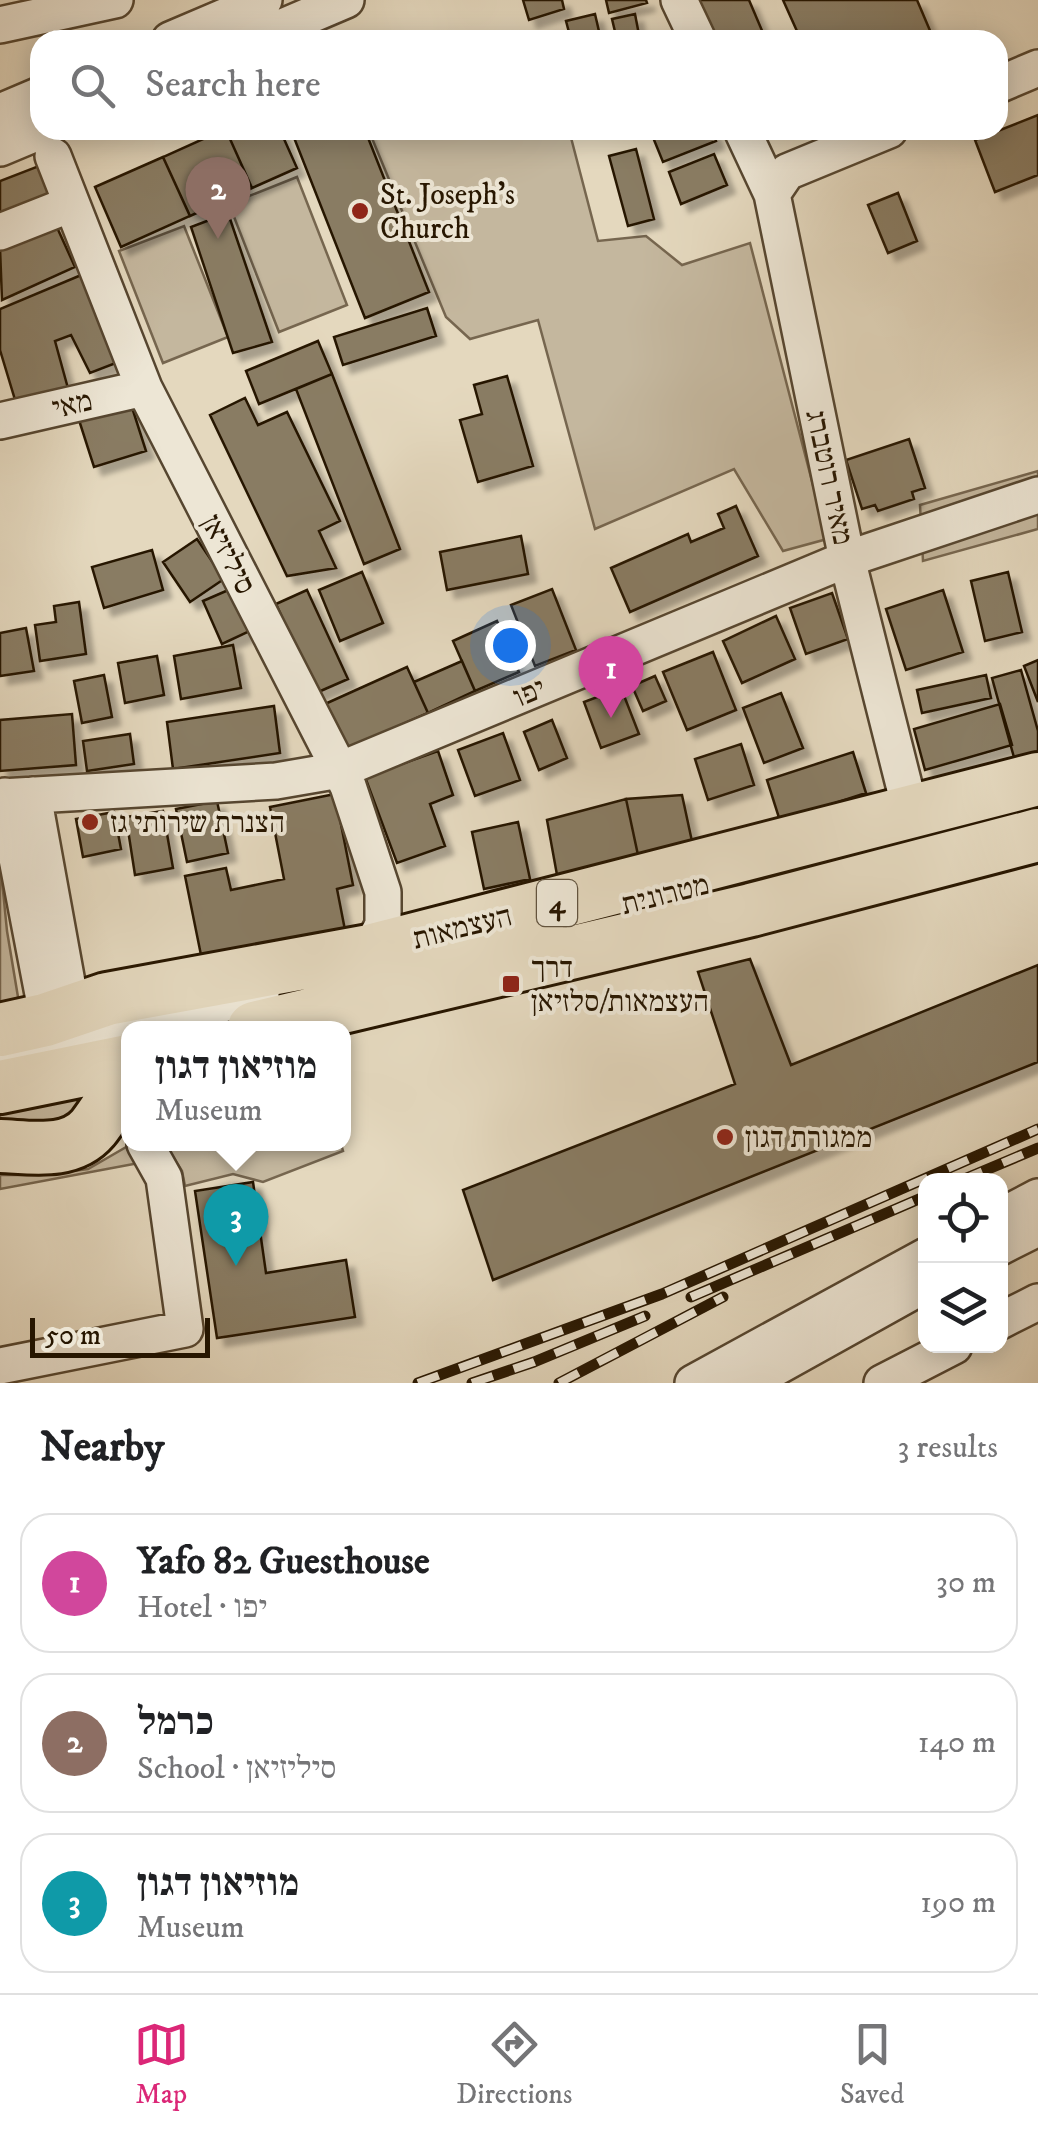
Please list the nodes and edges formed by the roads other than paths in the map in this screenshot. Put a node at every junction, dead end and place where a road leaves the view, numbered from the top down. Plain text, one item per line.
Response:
1 (115, 0) edge
2 (264, 0) edge
3 (346, 0) edge
4 (679, 0) edge
5 (0, 25) edge
6 (194, 30) edge
7 (276, 30) edge
8 (693, 30) edge
9 (1038, 68) edge
10 (1008, 81) edge
11 (30, 99) edge
12 (0, 112) edge
13 (747, 140) edge
14 (865, 140) edge
15 (48, 143) edge
16 (0, 148) edge
17 (772, 194) junction
18 (71, 204) junction
19 (0, 232) edge
20 (144, 388) junction
21 (0, 421) edge
22 (1038, 495) edge
23 (847, 559) junction
24 (340, 770) junction
25 (1038, 779) edge
26 (13, 796) edge
27 (1038, 798) edge
28 (938, 806) junction
29 (1038, 813) edge
30 (1038, 834) edge
31 (368, 951) junction
32 (213, 1021) edge
33 (220, 1021) edge
34 (283, 1021) edge
35 (121, 1048) edge
36 (0, 1056) edge
37 (84, 1058) edge
38 (0, 1072) edge
39 (0, 1087) edge
40 (0, 1146) edge
41 (149, 1151) edge
42 (1038, 1198) edge
43 (1008, 1213) edge
44 (1038, 1228) edge
45 (1008, 1242) edge
46 (918, 1260) edge
47 (918, 1288) edge
48 (1038, 1302) edge
49 (1008, 1317) edge
50 (940, 1353) edge
51 (0, 1366) edge
52 (693, 1383) edge
53 (748, 1383) edge
54 (882, 1383) edge

1 - 5 street
2 - 6 street
3 - 7 street
4 - 8 street
9 - 10 street
11 - 12 street
13 - 17 street, מאיר רוטברג
14 - 17 street
15 - 16 street
15 - 18 street, סיליזיאן
17 - 23 street, מאיר רוטברג
18 - 19 street
18 - 20 street, סיליזיאן
20 - 21 street, מאי
20 - 24 street, סיליזיאן
22 - 23 street, יפו
23 - 24 street, יפו
23 - 28 street, מאיר רוטברג
24 - 26 street, יפו
24 - 31 street, סיליזיאן
25 - 28 highway, העצמאות / 4
26 - 37 street
27 - 33 street, מטרונית
28 - 31 highway, העצמאות / 4
29 - 32 street, מטרונית
30 - 34 highway, העצמאות / 4
31 - 37 highway, העצמאות / 4
35 - 37 street, מטרונית
36 - 37 street, מטרונית
37 - 38 street, מטרונית
37 - 39 highway, העצמאות / 4
37 - 40 highway
41 - 51 street
42 - 43 street
44 - 45 street
46 - 52 street
47 - 53 street
48 - 49 street
50 - 54 street

